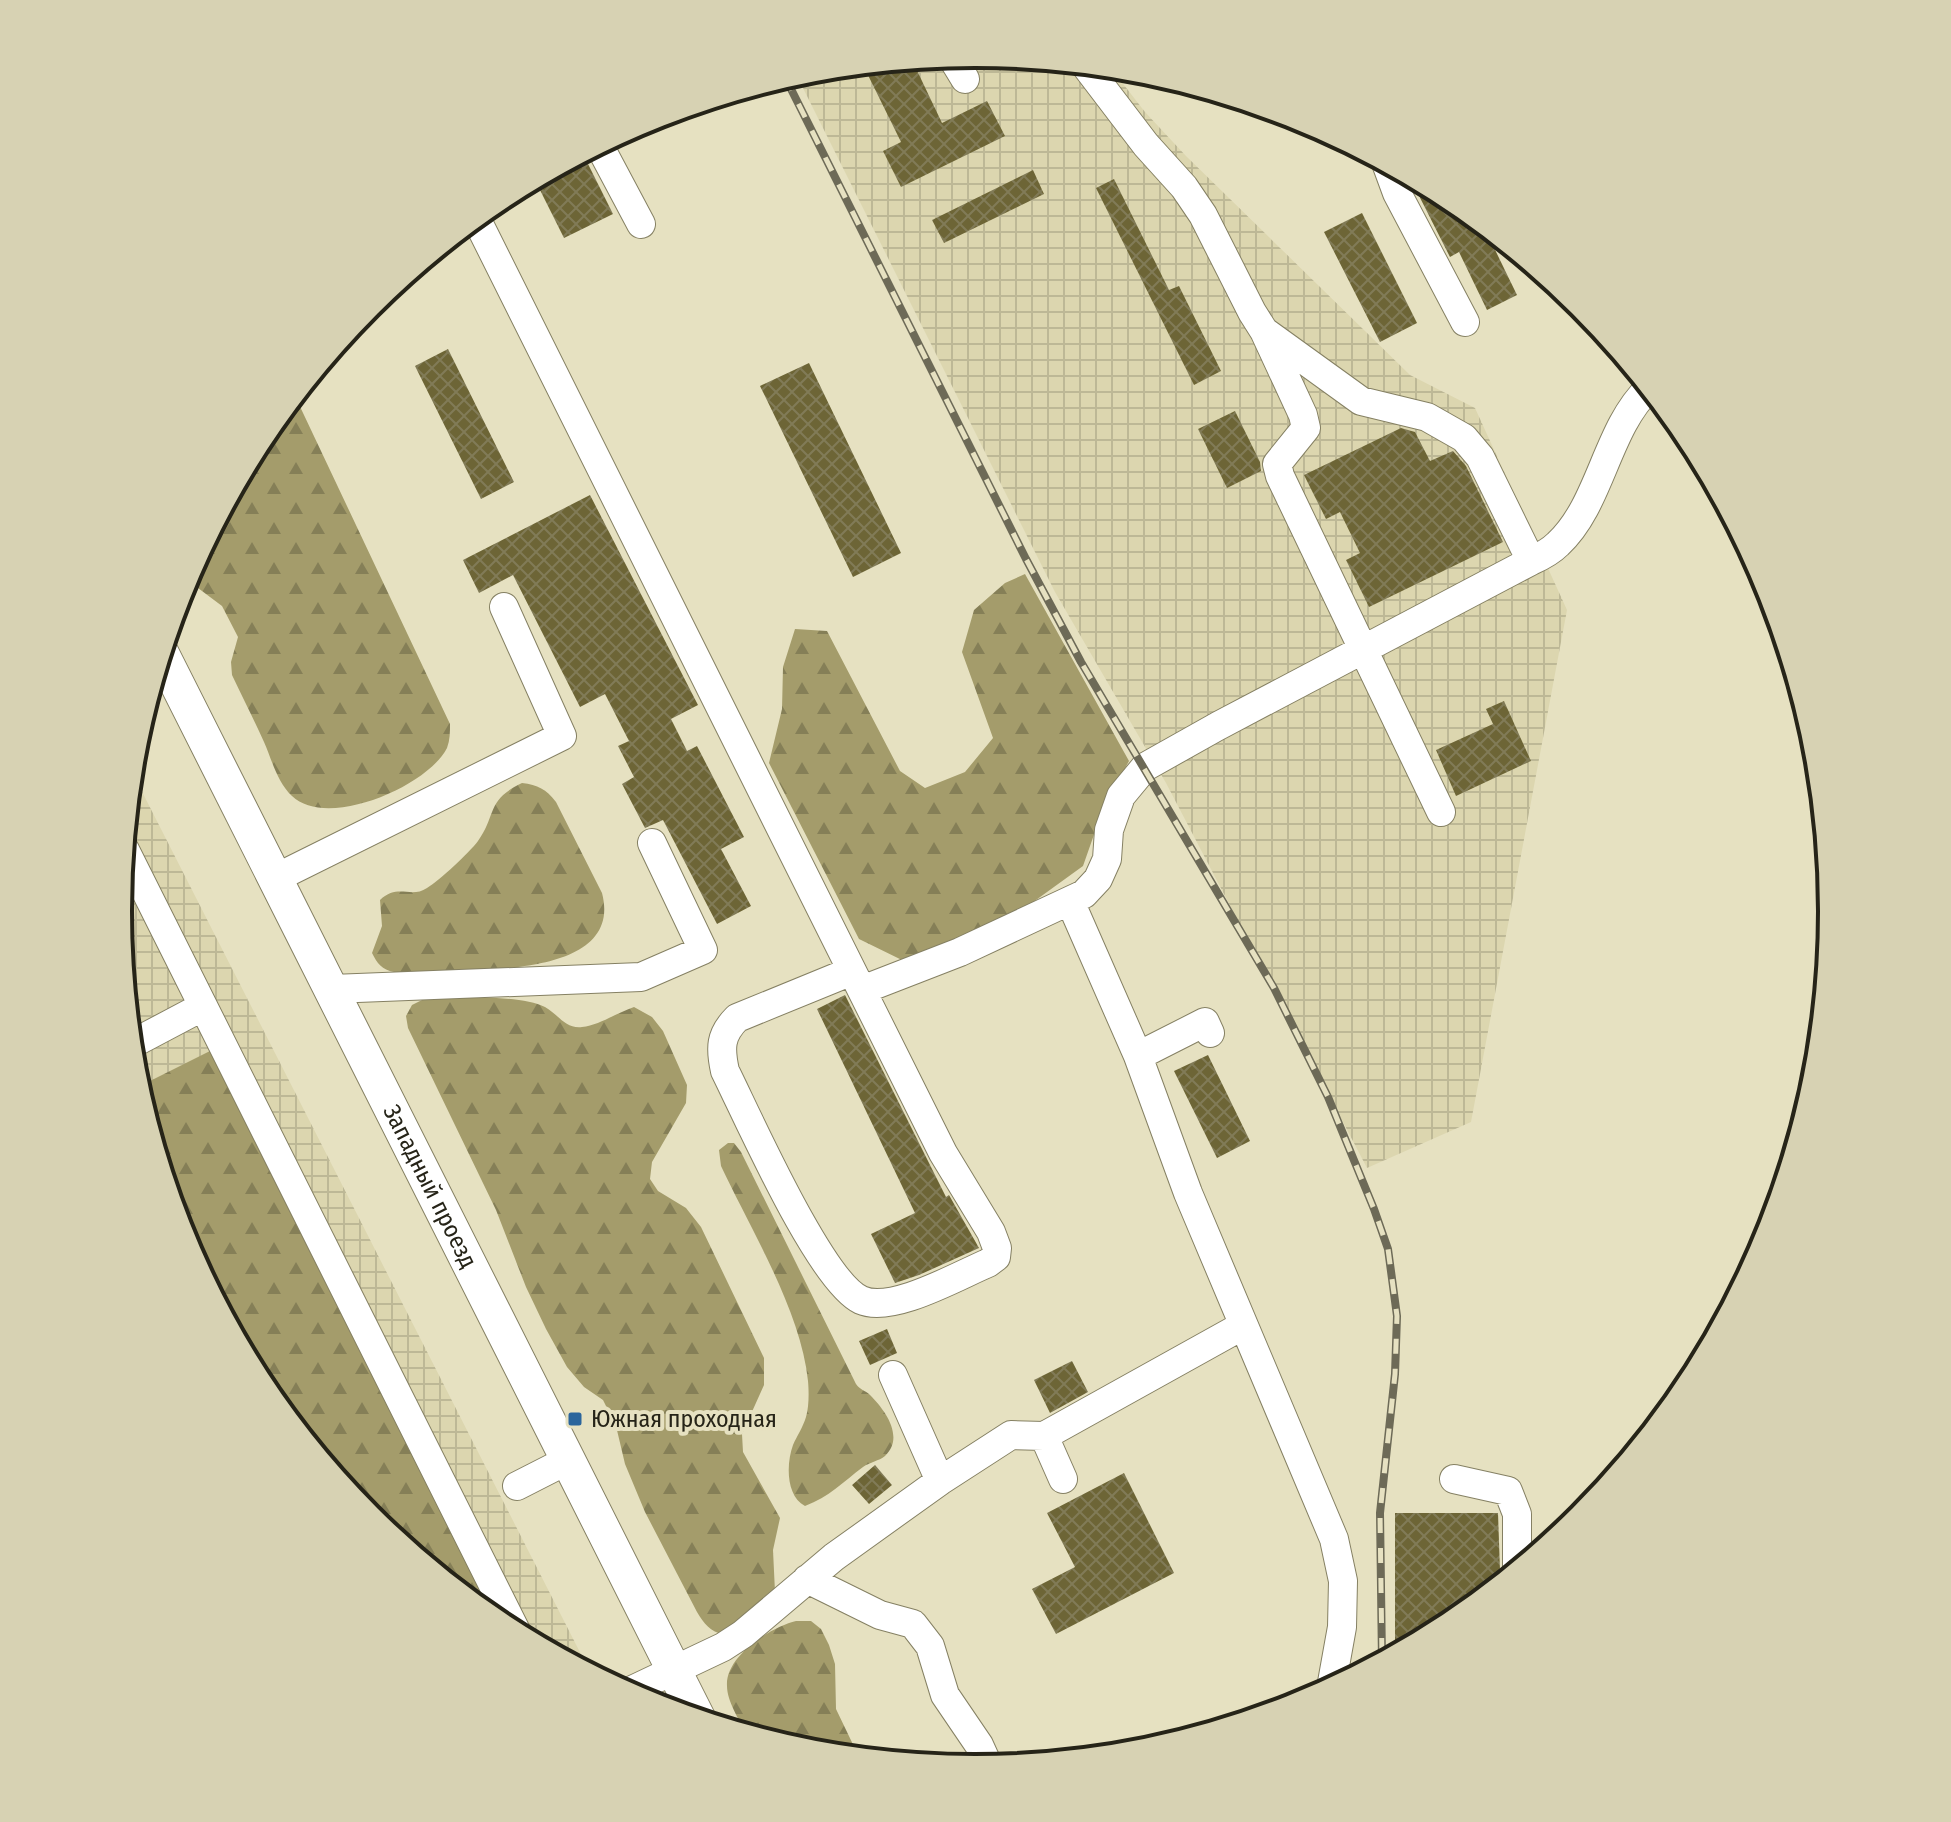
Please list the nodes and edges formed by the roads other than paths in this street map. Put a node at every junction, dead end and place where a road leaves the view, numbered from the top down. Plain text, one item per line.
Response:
1 (1094, 76) edge
2 (604, 155) edge
3 (1392, 178) edge
4 (641, 224) dead end
5 (481, 228) edge
6 (1465, 322) dead end
7 (1264, 331) junction
8 (1643, 396) edge
9 (1531, 561) junction
10 (504, 607) dead end
11 (1363, 652) junction
12 (169, 667) edge
13 (1441, 812) dead end
14 (652, 843) dead end
15 (133, 878) edge
16 (276, 878) junction
17 (1070, 901) junction
18 (857, 981) junction
19 (332, 989) junction
20 (202, 1007) junction
21 (1210, 1033) dead end
22 (143, 1038) edge
23 (1138, 1056) junction
24 (1242, 1326) junction
25 (893, 1375) dead end
26 (1044, 1436) junction
27 (568, 1460) junction
28 (1063, 1479) dead end
29 (1454, 1479) dead end
30 (940, 1481) junction
31 (517, 1486) dead end
32 (1517, 1557) edge
33 (807, 1579) junction
34 (506, 1611) edge
35 (674, 1669) junction
36 (1334, 1674) edge
37 (642, 1685) edge
38 (691, 1704) edge
39 (983, 1754) edge

1 - 7 lane
2 - 4 lane
3 - 6 lane
5 - 18 lane
7 - 9 lane
7 - 11 lane
8 - 9 lane
9 - 11 lane
10 - 16 lane
11 - 13 lane
11 - 17 lane
12 - 16 main road, Западный проезд
14 - 19 lane
15 - 20 lane
16 - 19 main road, Западный проезд
17 - 18 lane
17 - 23 lane
18 - 18 lane
19 - 27 main road, Западный проезд
20 - 22 lane
20 - 34 lane
21 - 23 lane
23 - 24 lane
24 - 26 lane
24 - 36 lane
25 - 30 lane
26 - 28 lane
26 - 30 lane
27 - 31 lane
27 - 35 main road, Западный проезд
29 - 32 lane
30 - 33 lane
33 - 35 lane
33 - 39 lane
35 - 37 lane
35 - 38 main road, Западный проезд

